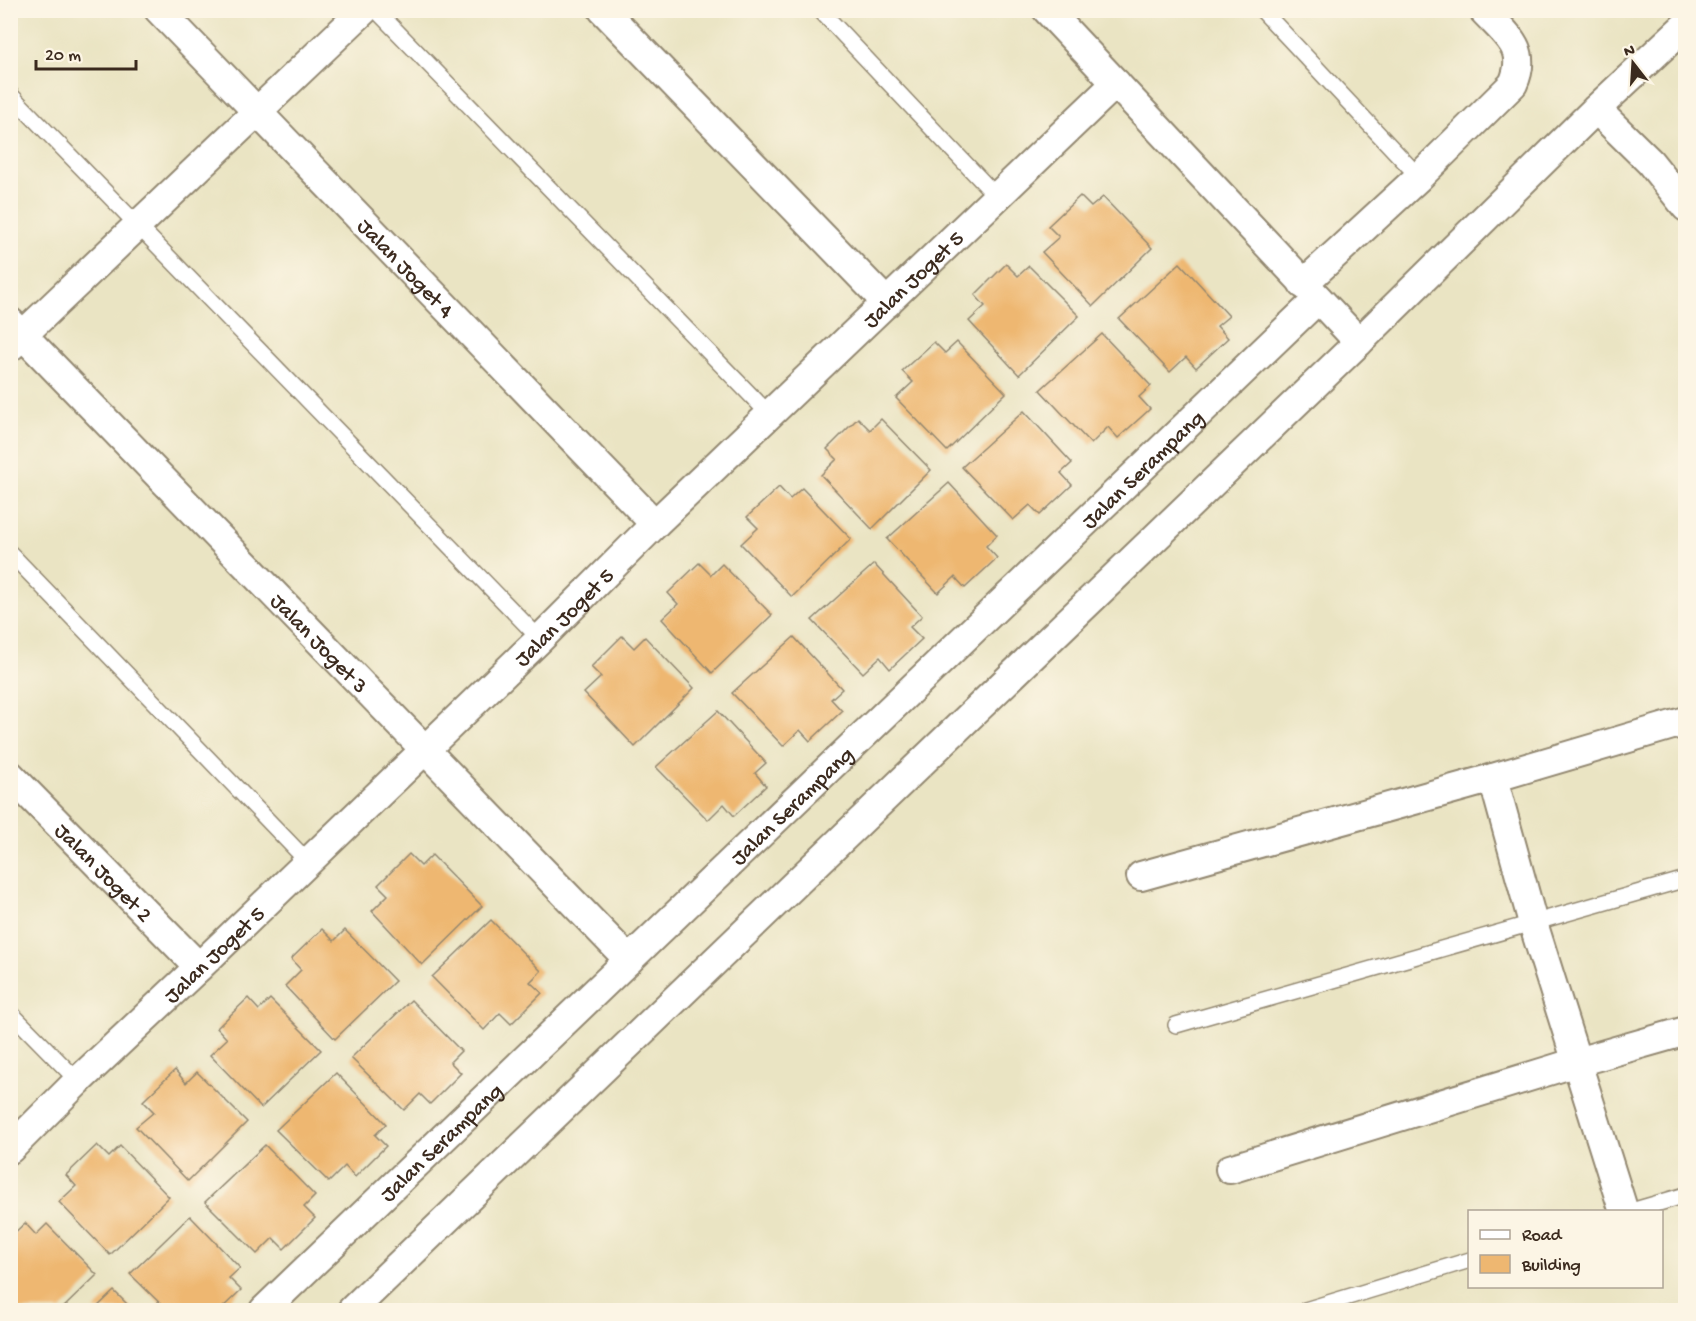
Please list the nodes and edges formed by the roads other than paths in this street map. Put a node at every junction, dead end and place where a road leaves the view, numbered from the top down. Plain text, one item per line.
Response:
1 (159, 10) edge
2 (364, 10) edge
3 (376, 10) edge
4 (603, 10) edge
5 (820, 10) edge
6 (1047, 10) edge
7 (1262, 10) edge
8 (1483, 10) edge
9 (1686, 25) edge
10 (1116, 83) junction
11 (10, 94) edge
12 (1596, 108) junction
13 (258, 113) junction
14 (1419, 177) junction
15 (997, 197) junction
16 (1686, 207) edge
17 (137, 226) junction
18 (1310, 291) junction
19 (887, 303) junction
20 (15, 334) edge
21 (1359, 342) junction
22 (770, 415) junction
23 (655, 524) junction
24 (10, 553) edge
25 (540, 639) junction
26 (1686, 721) edge
27 (425, 749) junction
28 (10, 775) edge
29 (1493, 778) junction
30 (308, 862) junction
31 (1141, 876) dead end
32 (1686, 879) edge
33 (1533, 923) junction
34 (629, 960) junction
35 (199, 967) junction
36 (10, 1012) edge
37 (1176, 1025) dead end
38 (1686, 1031) edge
39 (1577, 1062) junction
40 (78, 1081) junction
41 (10, 1149) edge
42 (1230, 1169) dead end
43 (1686, 1195) edge
44 (1625, 1210) edge
45 (1633, 1210) edge
46 (1468, 1261) edge
47 (264, 1311) edge
48 (352, 1311) edge
49 (1305, 1311) edge

1 - 13 street, Jalan Joget 4
2 - 13 street
3 - 22 lane
4 - 19 street
5 - 15 lane
6 - 10 street
7 - 14 lane
8 - 14 street, Jalan Serampang
9 - 12 street
10 - 15 street, Jalan Joget 5
10 - 18 street
11 - 17 lane
12 - 16 street
12 - 21 street
13 - 17 street
13 - 23 street, Jalan Joget 4
14 - 18 street, Jalan Serampang
15 - 19 street, Jalan Joget 5
17 - 20 street
17 - 25 lane
18 - 21 street
18 - 34 street, Jalan Serampang
19 - 22 street, Jalan Joget 5
20 - 27 street, Jalan Joget 3
21 - 48 street
22 - 23 street, Jalan Joget 5
23 - 25 street, Jalan Joget 5
24 - 30 lane
25 - 27 street, Jalan Joget 5
26 - 29 street
27 - 30 street, Jalan Joget 5
27 - 34 street, Jalan Joget 3
28 - 35 street, Jalan Joget 2
29 - 31 street
29 - 33 street
30 - 35 street, Jalan Joget 5
32 - 33 lane
33 - 37 lane
33 - 39 street
34 - 47 street, Jalan Serampang
35 - 40 street, Jalan Joget 5
36 - 40 lane
38 - 39 street
39 - 42 street
39 - 44 street
40 - 41 street, Jalan Joget 5
43 - 45 lane
46 - 49 lane

